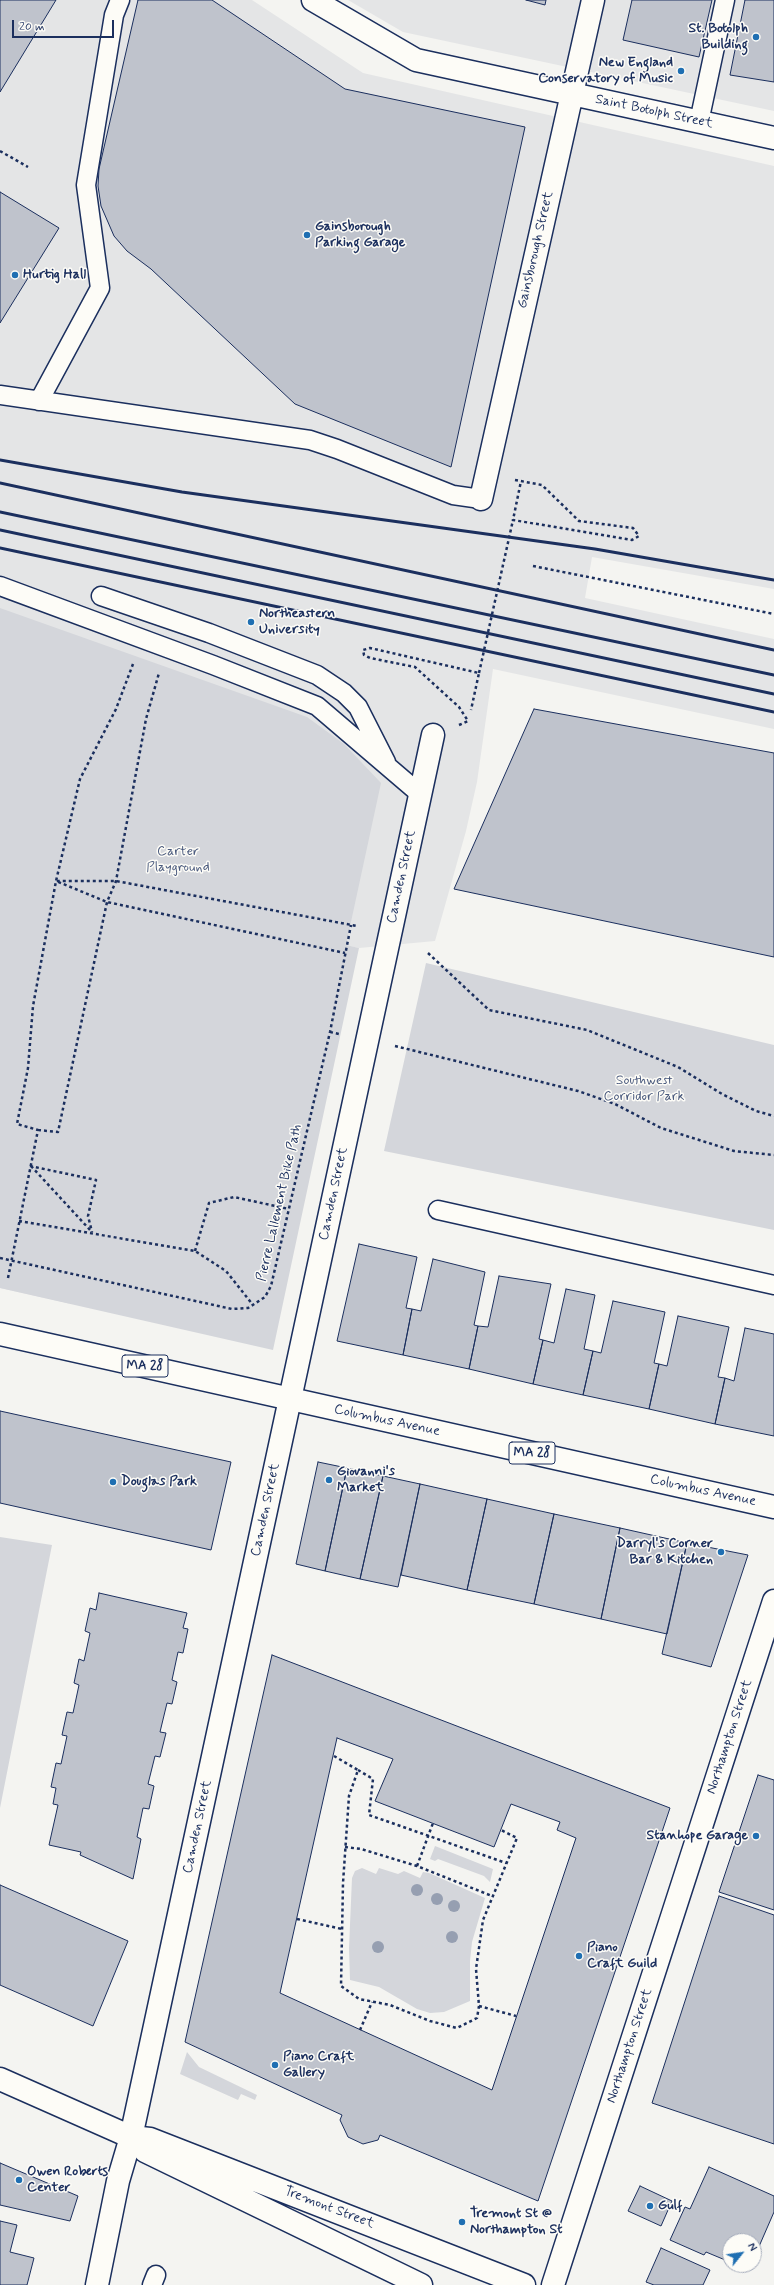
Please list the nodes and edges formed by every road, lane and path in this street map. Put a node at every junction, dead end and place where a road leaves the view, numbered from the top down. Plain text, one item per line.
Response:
1 (120, 0) edge
2 (313, 0) edge
3 (593, 0) edge
4 (725, 0) edge
5 (572, 94) junction
6 (699, 122) junction
7 (774, 138) edge
8 (0, 151) edge
9 (28, 167) dead end
10 (0, 395) edge
11 (39, 401) junction
12 (485, 474) junction
13 (521, 481) junction
14 (481, 499) joint
15 (513, 520) junction
16 (533, 566) dead end
17 (0, 586) edge
18 (101, 596) dead end
19 (774, 614) edge
20 (142, 639) junction
21 (166, 648) junction
22 (479, 673) junction
23 (471, 710) dead end
24 (432, 735) joint
25 (389, 768) junction
26 (420, 794) junction
27 (56, 881) junction
28 (116, 881) junction
29 (107, 902) junction
30 (351, 925) junction
31 (357, 926) dead end
32 (345, 953) junction
33 (428, 953) dead end
34 (399, 1046) dead end
35 (774, 1116) edge
36 (38, 1130) junction
37 (774, 1155) edge
38 (30, 1166) junction
39 (288, 1209) junction
40 (438, 1210) dead end
41 (19, 1221) junction
42 (92, 1232) junction
43 (195, 1251) junction
44 (0, 1258) edge
45 (11, 1260) junction
46 (8, 1278) dead end
47 (774, 1286) edge
48 (253, 1305) junction
49 (0, 1334) edge
50 (290, 1399) junction
51 (774, 1507) edge
52 (774, 1601) edge
53 (334, 1756) dead end
54 (358, 1770) junction
55 (433, 1824) dead end
56 (501, 1830) dead end
57 (429, 1834) junction
58 (346, 1847) junction
59 (506, 1863) junction
60 (417, 1866) junction
61 (492, 1896) junction
62 (297, 1919) dead end
63 (342, 1929) junction
64 (372, 2002) junction
65 (479, 2006) junction
66 (516, 2016) dead end
67 (360, 2030) dead end
68 (0, 2079) edge
69 (131, 2137) junction
70 (97, 2285) edge
71 (421, 2285) edge
72 (524, 2285) edge
73 (553, 2285) edge

1 - 11 lane
2 - 5 street, Saint Botolph Street
3 - 5 street, Gainsborough Street
4 - 6 lane
5 - 6 street, Saint Botolph Street
5 - 12 street, Gainsborough Street
6 - 7 street, Saint Botolph Street
8 - 9 path
10 - 11 lane
11 - 14 lane
12 - 13 path
12 - 14 street, Gainsborough Street
13 - 15 path
13 - 15 path
15 - 22 path, bridge
16 - 19 path
17 - 20 lane
18 - 25 lane
20 - 21 lane
20 - 27 path
21 - 25 lane
21 - 28 path
22 - 23 path
22 - 24 path
24 - 26 street, Camden Street
25 - 26 lane
26 - 50 street, Camden Street
27 - 28 path
27 - 29 path
27 - 36 path
28 - 29 path
28 - 30 path
29 - 32 path
29 - 36 path
30 - 31 path
30 - 32 path, Pierre Lallement Bike Path
32 - 39 path, Pierre Lallement Bike Path
33 - 35 path
34 - 37 path
36 - 38 path
38 - 41 path
38 - 42 path
38 - 42 path
39 - 43 path
39 - 48 path, Pierre Lallement Bike Path
40 - 47 lane
41 - 42 path
41 - 45 path
42 - 43 path
43 - 48 path
44 - 45 path, Pierre Lallement Bike Path
45 - 46 path
45 - 48 path, Pierre Lallement Bike Path
49 - 50 street, Columbus Avenue / MA 28
50 - 51 street, Columbus Avenue / MA 28
50 - 69 street, Camden Street
52 - 73 street, Northampton Street
53 - 54 path
54 - 57 path
54 - 58 path
55 - 57 path
56 - 59 path
57 - 59 path
57 - 60 path
58 - 60 path
58 - 63 path
59 - 61 path
60 - 61 path
61 - 65 path
62 - 63 path
63 - 64 path
64 - 65 path
64 - 67 path
65 - 66 path
68 - 69 street, Tremont Street
69 - 70 street, Camden Street
69 - 71 street, Tremont Street
69 - 72 street, Tremont Street

